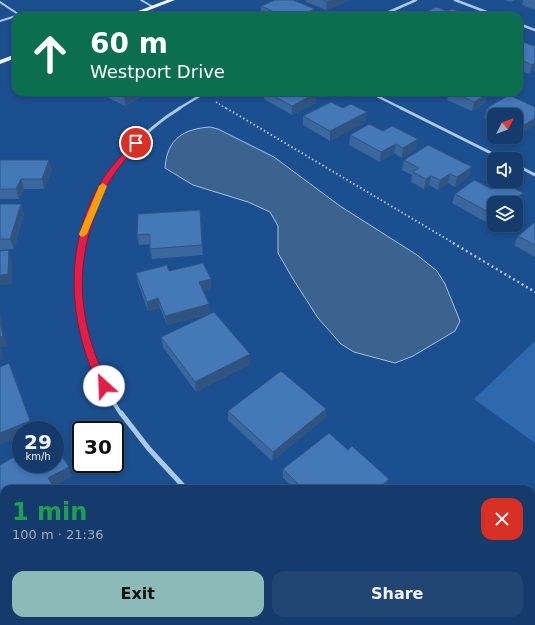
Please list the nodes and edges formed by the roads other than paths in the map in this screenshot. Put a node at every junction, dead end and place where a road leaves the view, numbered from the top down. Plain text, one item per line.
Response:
1 (140, 0) edge
2 (172, 0) edge
3 (416, 0) edge
4 (456, 0) edge
5 (0, 2) edge
6 (153, 7) junction
7 (15, 12) edge
8 (139, 12) edge
9 (389, 12) edge
10 (487, 12) edge
11 (12, 17) edge
12 (0, 21) edge
13 (523, 26) edge
14 (535, 30) edge
15 (12, 58) edge
16 (0, 62) edge
17 (199, 96) edge
18 (377, 96) edge
19 (489, 152) edge
20 (523, 169) edge
21 (535, 175) edge
22 (182, 485) edge

1 - 6 lane
2 - 6 main road
3 - 9 street
4 - 10 street
5 - 7 lane
6 - 8 main road
11 - 12 lane
13 - 14 street
15 - 16 main road
17 - 22 street
18 - 19 street
20 - 21 street

